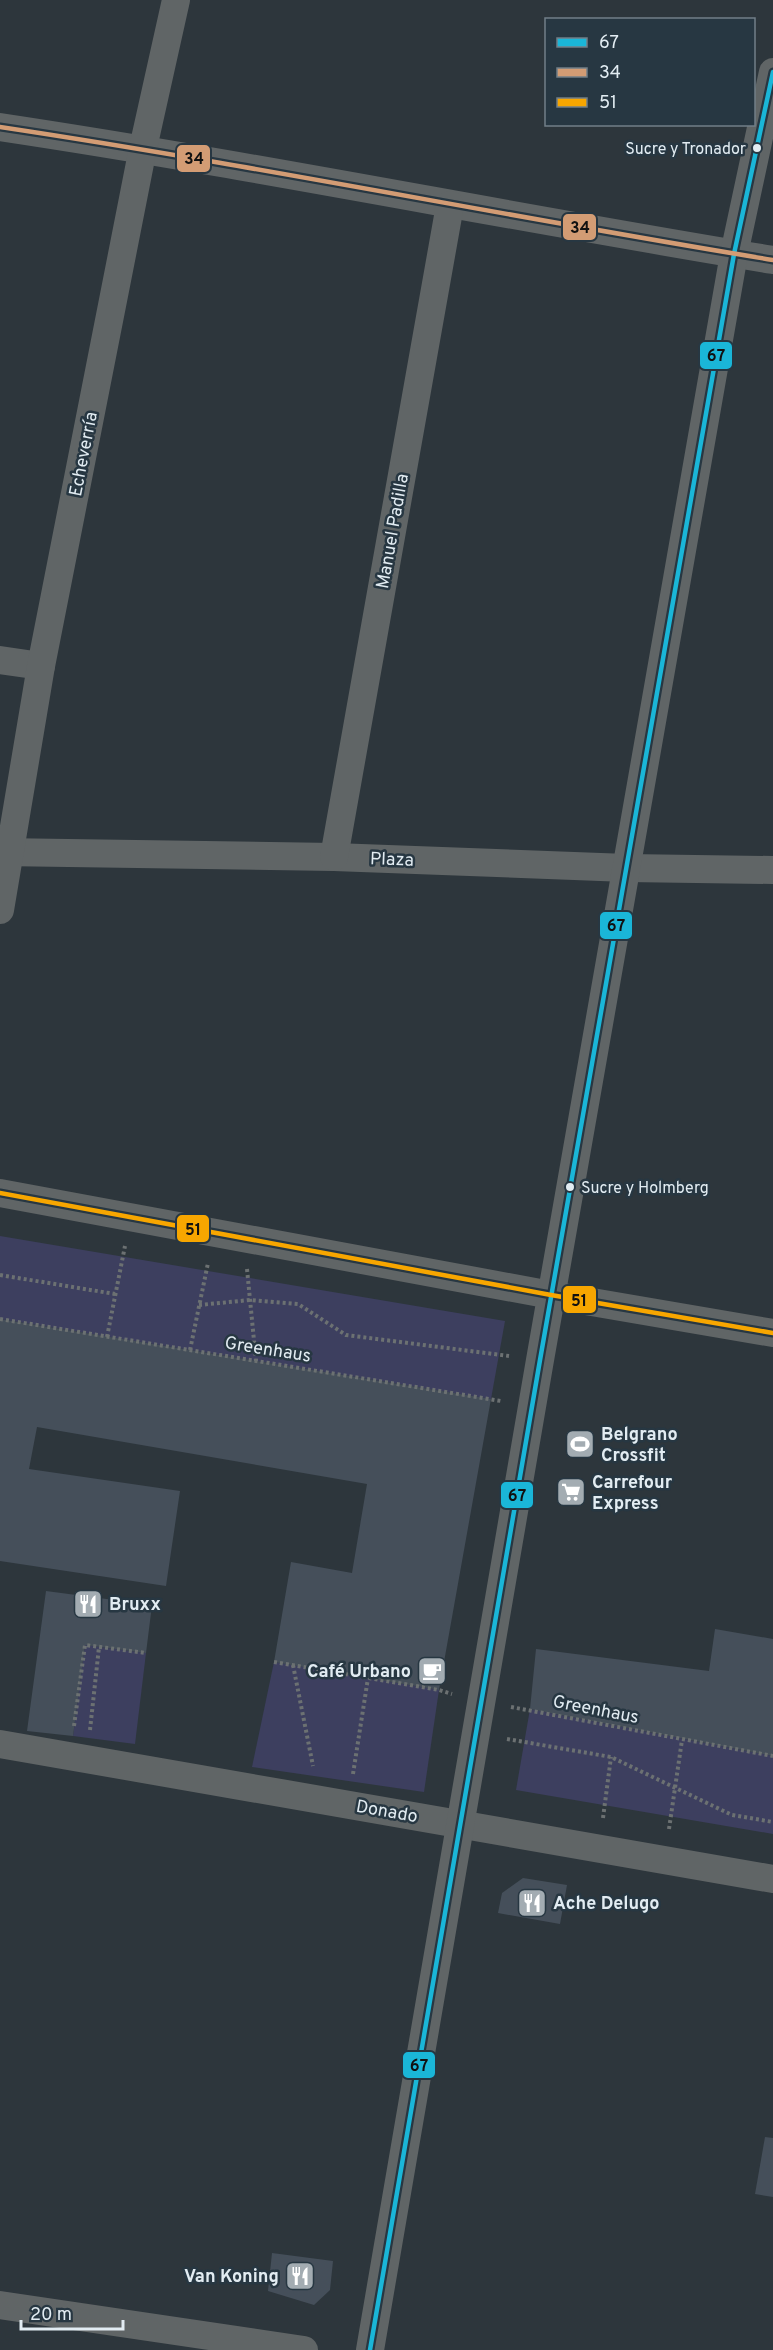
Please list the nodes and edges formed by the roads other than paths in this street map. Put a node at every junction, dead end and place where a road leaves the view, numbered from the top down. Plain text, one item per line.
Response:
1 (176, 0) edge
2 (773, 72) edge
3 (0, 127) edge
4 (143, 148) junction
5 (450, 205) junction
6 (734, 254) junction
7 (773, 260) edge
8 (0, 660) edge
9 (41, 666) junction
10 (5, 852) edge
11 (334, 857) junction
12 (627, 868) junction
13 (773, 870) edge
14 (0, 910) edge
15 (0, 1193) edge
16 (551, 1295) junction
17 (773, 1333) edge
18 (0, 1744) edge
19 (461, 1824) junction
20 (773, 1879) edge
21 (0, 2305) edge
22 (304, 2350) edge
23 (370, 2350) edge

1 - 4 street, Echeverría
2 - 6 street
3 - 4 street
4 - 5 street
4 - 9 street, Echeverría
5 - 6 street
5 - 11 street, Manuel Padilla
6 - 7 street
6 - 12 street
8 - 9 street
9 - 10 street, Echeverría
10 - 11 street, Plaza
10 - 14 street, Echeverría
11 - 12 street, Plaza
12 - 13 street, Plaza
12 - 16 street
15 - 16 street
16 - 17 street
16 - 19 street
18 - 19 street, Donado
19 - 20 street, Donado
19 - 23 street
21 - 22 street

